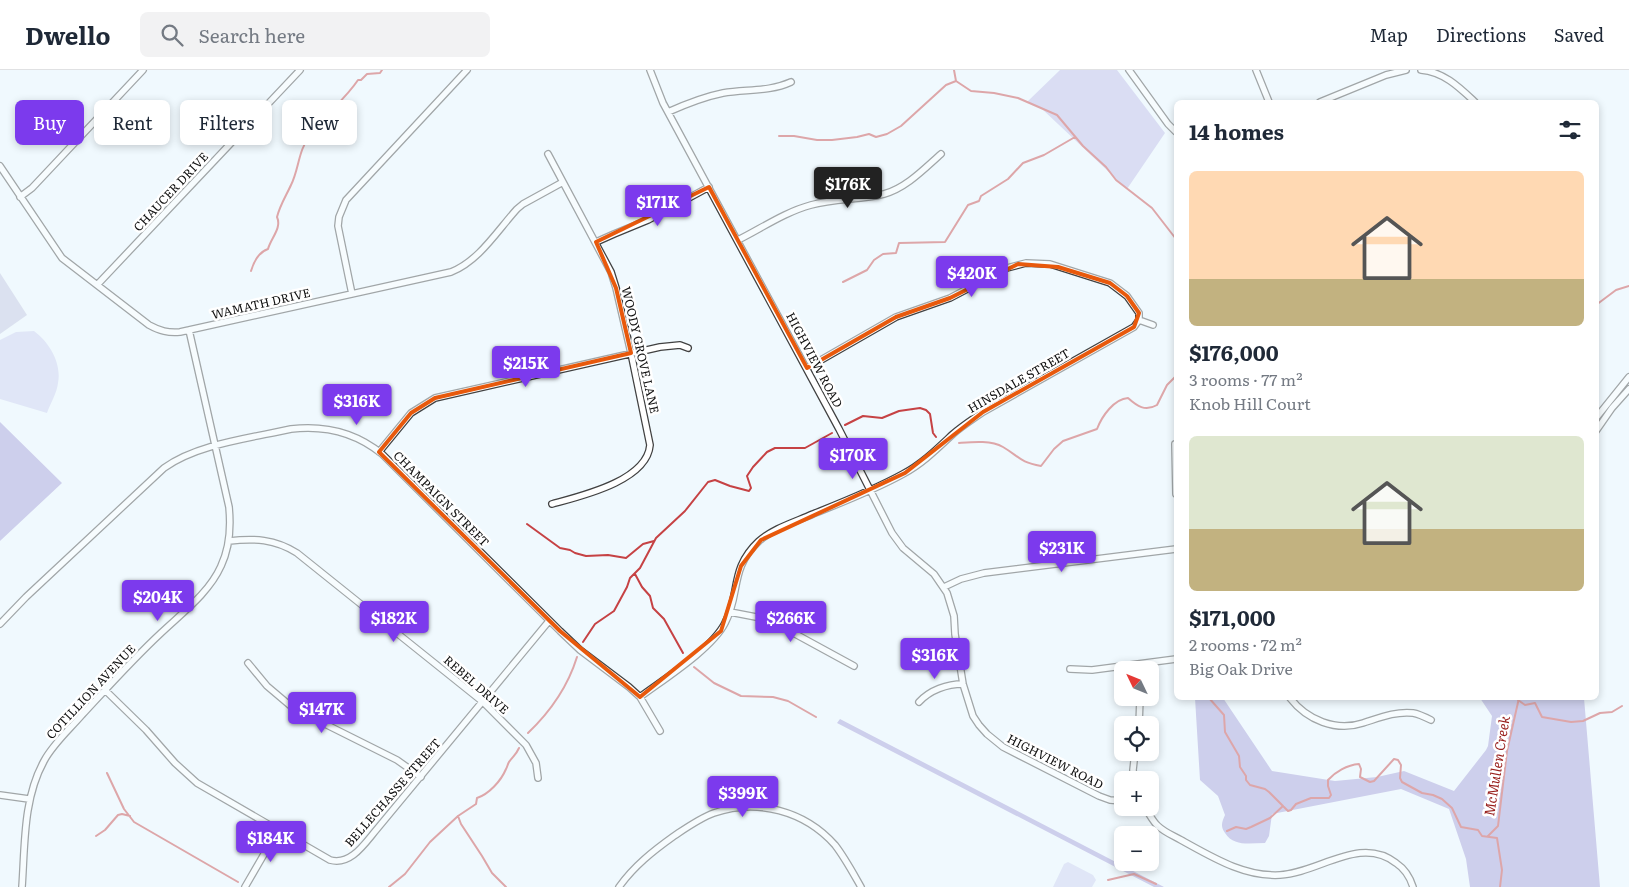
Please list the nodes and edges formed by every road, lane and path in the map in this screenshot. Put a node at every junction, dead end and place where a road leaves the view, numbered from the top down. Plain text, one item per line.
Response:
1 (143, 70) edge
2 (300, 70) edge
3 (467, 70) edge
4 (650, 70) edge
5 (1128, 70) edge
6 (1256, 70) edge
7 (1406, 70) edge
8 (1421, 70) edge
9 (791, 82) dead end
10 (1268, 100) edge
11 (1325, 100) edge
12 (1473, 100) edge
13 (668, 112) junction
14 (1174, 130) edge
15 (548, 154) dead end
16 (941, 154) dead end
17 (0, 166) edge
18 (564, 182) junction
19 (709, 187) junction
20 (20, 197) junction
21 (738, 240) junction
22 (596, 242) junction
23 (97, 285) junction
24 (352, 294) junction
25 (1139, 320) junction
26 (1153, 325) dead end
27 (189, 330) junction
28 (688, 348) dead end
29 (631, 353) junction
30 (806, 368) junction
31 (1629, 377) edge
32 (1629, 389) edge
33 (1599, 414) edge
34 (1599, 427) edge
35 (215, 446) junction
36 (379, 452) junction
37 (870, 490) junction
38 (552, 504) dead end
39 (229, 541) junction
40 (1174, 549) edge
41 (944, 587) junction
42 (730, 612) junction
43 (549, 621) junction
44 (0, 624) edge
45 (1174, 659) edge
46 (1159, 662) edge
47 (248, 663) dead end
48 (854, 666) dead end
49 (1070, 669) dead end
50 (1114, 669) edge
51 (963, 684) junction
52 (105, 690) junction
53 (640, 697) junction
54 (1292, 700) edge
55 (483, 702) junction
56 (919, 702) dead end
57 (1431, 720) dead end
58 (660, 731) dead end
59 (421, 776) junction
60 (538, 778) dead end
61 (0, 795) edge
62 (30, 799) junction
63 (1114, 800) edge
64 (1151, 816) edge
65 (278, 830) junction
66 (22, 887) edge
67 (245, 887) edge
68 (618, 887) edge
69 (861, 887) edge
70 (1413, 887) edge

1 - 20 street
2 - 23 street, CHAUCER DRIVE
3 - 24 street
4 - 13 street, HIGHVIEW ROAD
5 - 14 street
6 - 10 street
7 - 11 street
8 - 12 street
9 - 13 street
13 - 19 street, HIGHVIEW ROAD
15 - 18 street, WOODY GROVE LANE
16 - 21 street
17 - 20 street, WAMATH DRIVE
18 - 22 street, WOODY GROVE LANE
18 - 24 street, WAMATH DRIVE
19 - 21 street, HIGHVIEW ROAD
19 - 22 street
20 - 23 street, WAMATH DRIVE
21 - 30 street, HIGHVIEW ROAD
22 - 29 street, WOODY GROVE LANE
23 - 27 street, WAMATH DRIVE
24 - 27 street, WAMATH DRIVE
25 - 26 street
25 - 30 street
25 - 37 street, HINSDALE STREET
27 - 35 street, COTILLION AVENUE
28 - 29 street
29 - 36 street
29 - 38 street, WOODY GROVE LANE
30 - 37 street, HIGHVIEW ROAD
31 - 33 street
32 - 34 street
35 - 36 street, CHAMPAIGN STREET
35 - 39 street, COTILLION AVENUE
35 - 44 street, CHAMPAIGN STREET
36 - 43 street, CHAMPAIGN STREET
37 - 41 street, HIGHVIEW ROAD
37 - 42 street, HINSDALE STREET
39 - 52 street, COTILLION AVENUE
39 - 55 street, REBEL DRIVE
40 - 41 street
41 - 51 street, HIGHVIEW ROAD
42 - 48 street
42 - 53 street, HINSDALE STREET
43 - 53 street, CHAMPAIGN STREET
43 - 55 street, BELLECHASSE STREET
45 - 46 street
47 - 59 street
49 - 50 street
51 - 56 street
51 - 63 street, HIGHVIEW ROAD
52 - 62 street, COTILLION AVENUE
52 - 65 street, BELLECHASSE STREET
53 - 58 street, CHAMPAIGN STREET
54 - 57 street
55 - 59 street, BELLECHASSE STREET
55 - 60 street, REBEL DRIVE
59 - 65 street, BELLECHASSE STREET
61 - 62 street
62 - 66 street, COTILLION AVENUE
64 - 70 street
65 - 67 street
68 - 69 street

